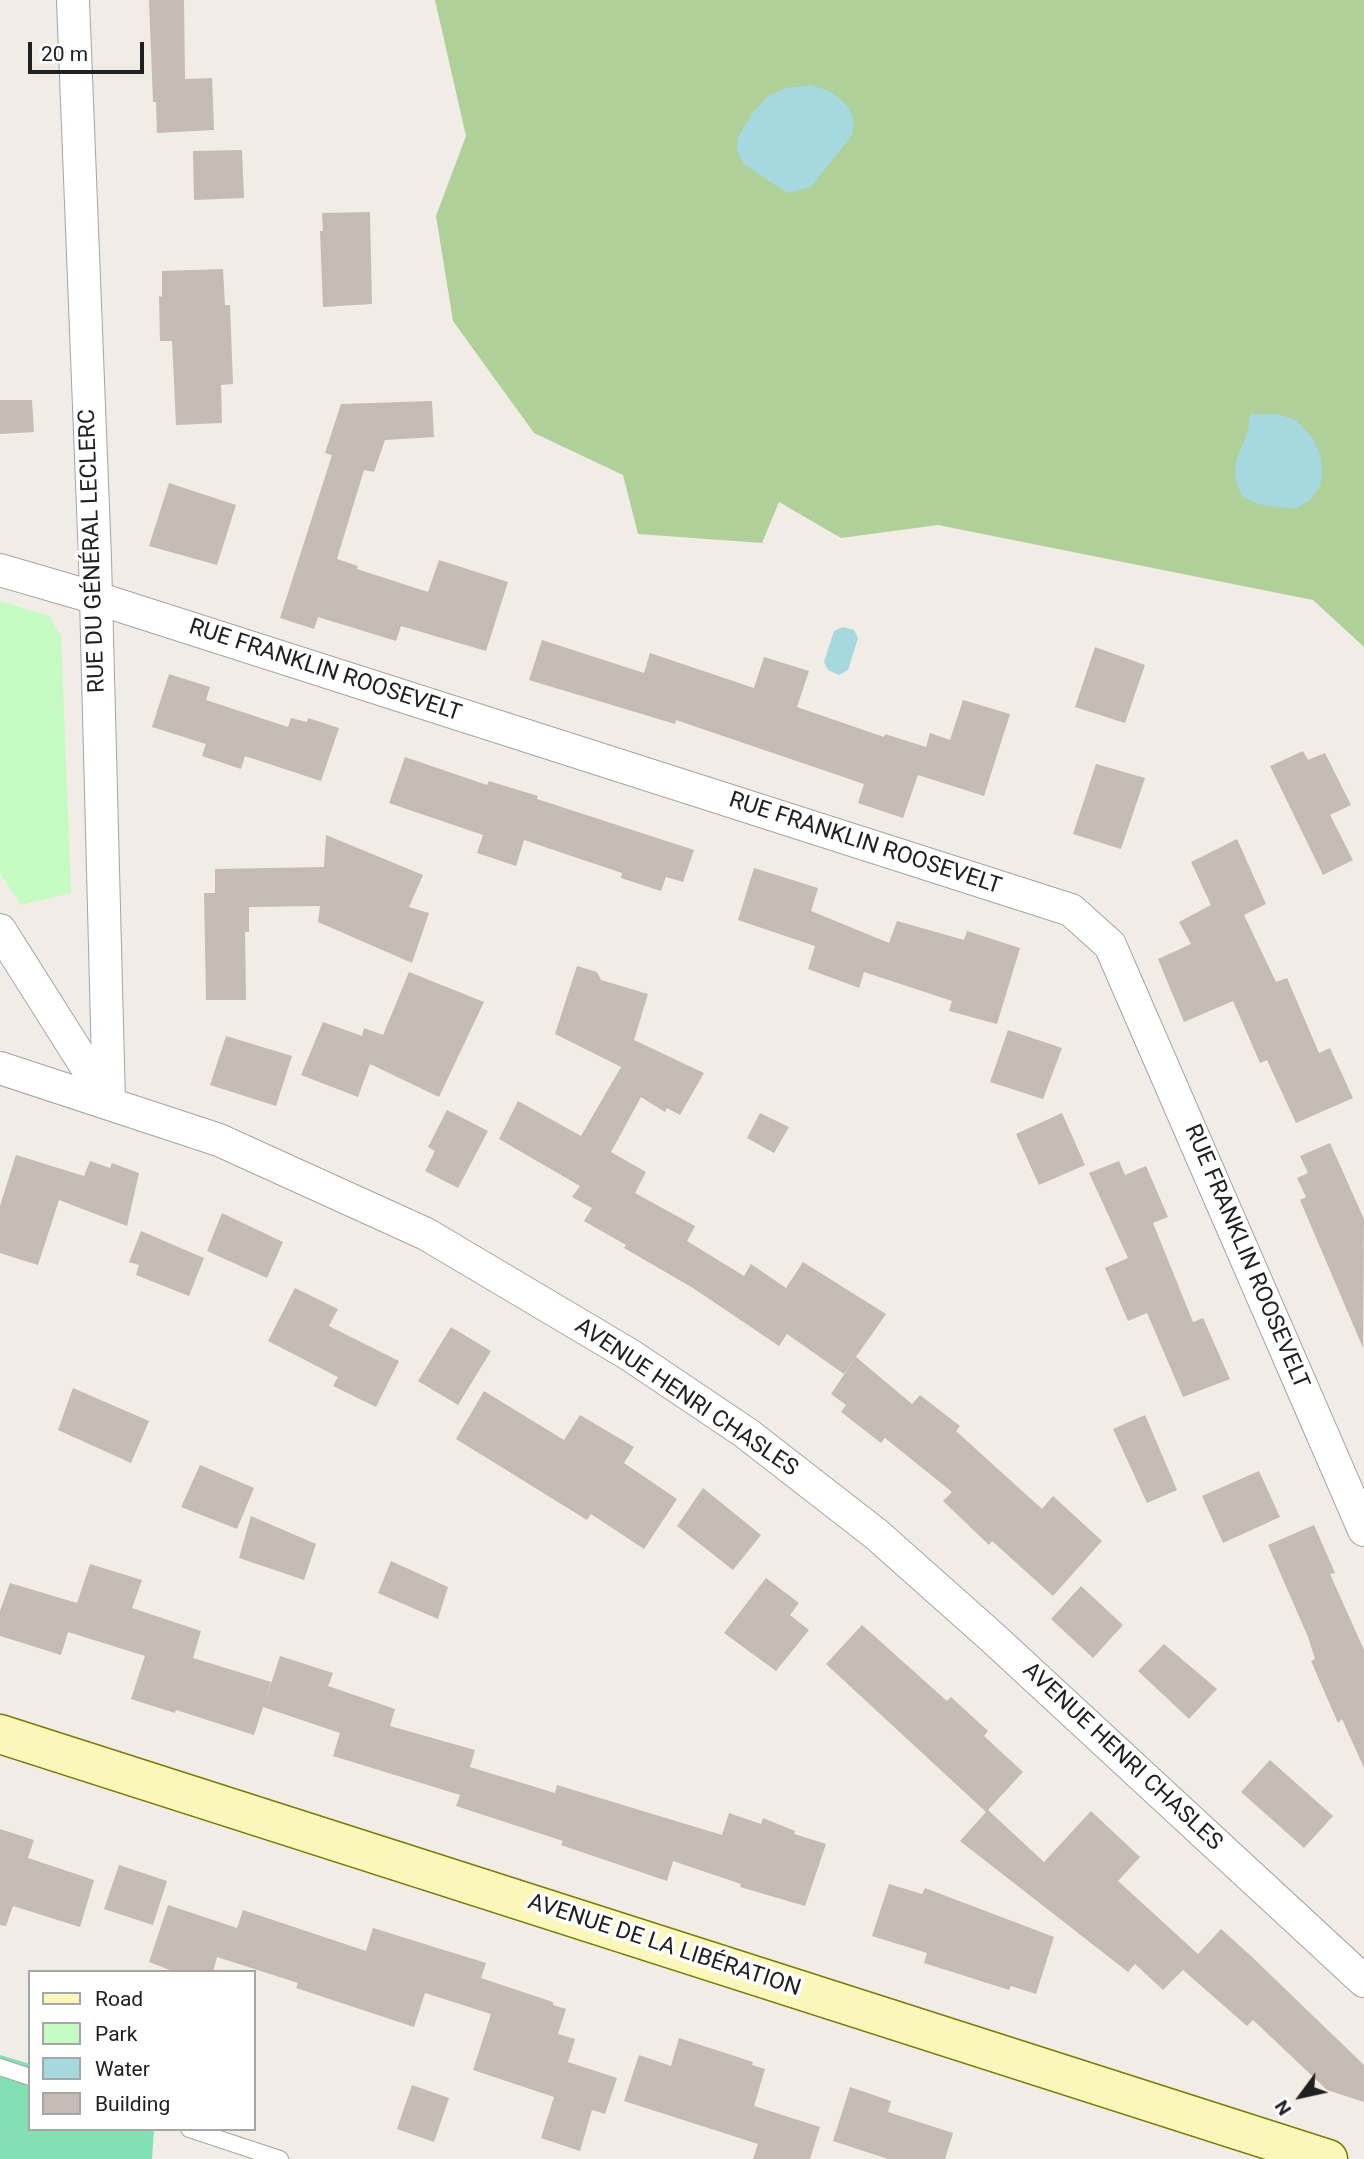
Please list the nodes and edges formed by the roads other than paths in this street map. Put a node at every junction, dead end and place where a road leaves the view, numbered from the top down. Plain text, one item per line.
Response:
1 (73, 0) edge
2 (0, 570) edge
3 (96, 598) junction
4 (0, 930) edge
5 (0, 1068) edge
6 (108, 1102) junction
7 (1364, 1530) edge
8 (0, 1734) edge
9 (1364, 1981) edge
10 (0, 2067) edge
11 (28, 2076) edge
12 (195, 2131) edge
13 (280, 2159) edge
14 (1328, 2159) edge

1 - 3 street, RUE DU GÉNÉRAL LECLERC
2 - 3 street, RUE FRANKLIN ROOSEVELT
3 - 6 street, RUE DU GÉNÉRAL LECLERC
3 - 7 street, RUE FRANKLIN ROOSEVELT
4 - 6 street
5 - 6 street, AVENUE HENRI CHASLES
6 - 9 street, AVENUE HENRI CHASLES
8 - 14 main road, AVENUE DE LA LIBÉRATION
10 - 11 lane
12 - 13 lane

